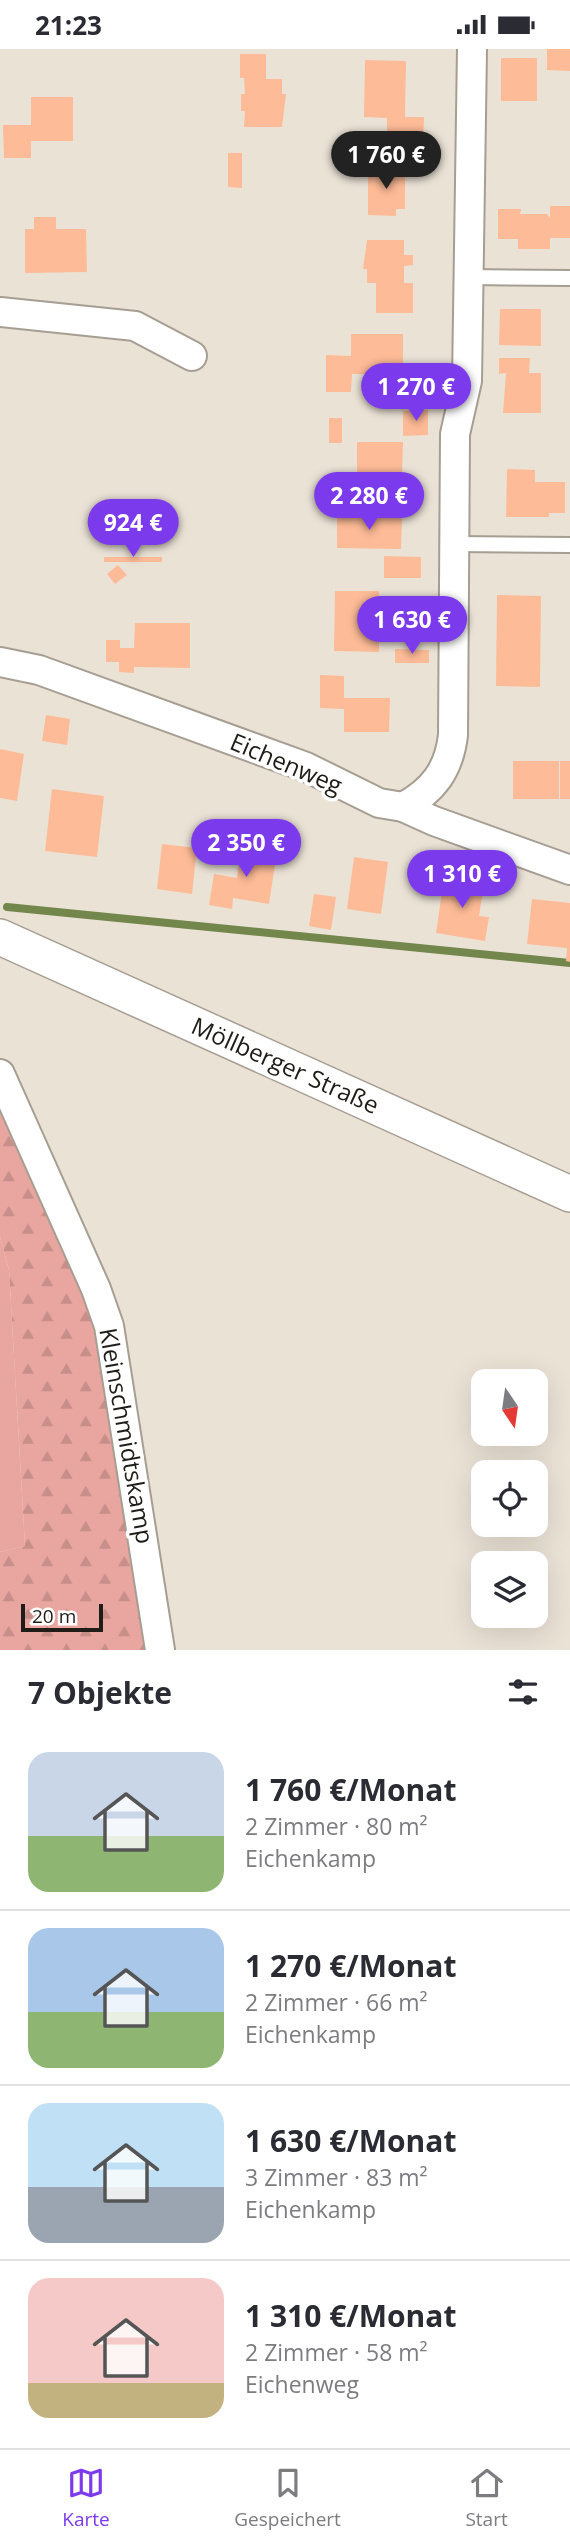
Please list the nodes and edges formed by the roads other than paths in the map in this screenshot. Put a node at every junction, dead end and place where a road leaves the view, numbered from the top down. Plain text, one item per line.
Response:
1 (472, 49) edge
2 (468, 277) junction
3 (570, 278) edge
4 (0, 311) edge
5 (192, 356) dead end
6 (454, 544) junction
7 (570, 545) edge
8 (0, 662) edge
9 (403, 807) junction
10 (570, 870) edge
11 (0, 937) edge
12 (0, 1074) edge
13 (570, 1194) edge
14 (160, 1650) edge

1 - 2 street
2 - 3 lane
2 - 6 street
4 - 5 street
6 - 7 lane
6 - 9 street
8 - 9 street, Eichenweg
9 - 10 street, Eichenweg
11 - 13 street, Möllberger Straße
12 - 14 street, Kleinschmidtskamp

